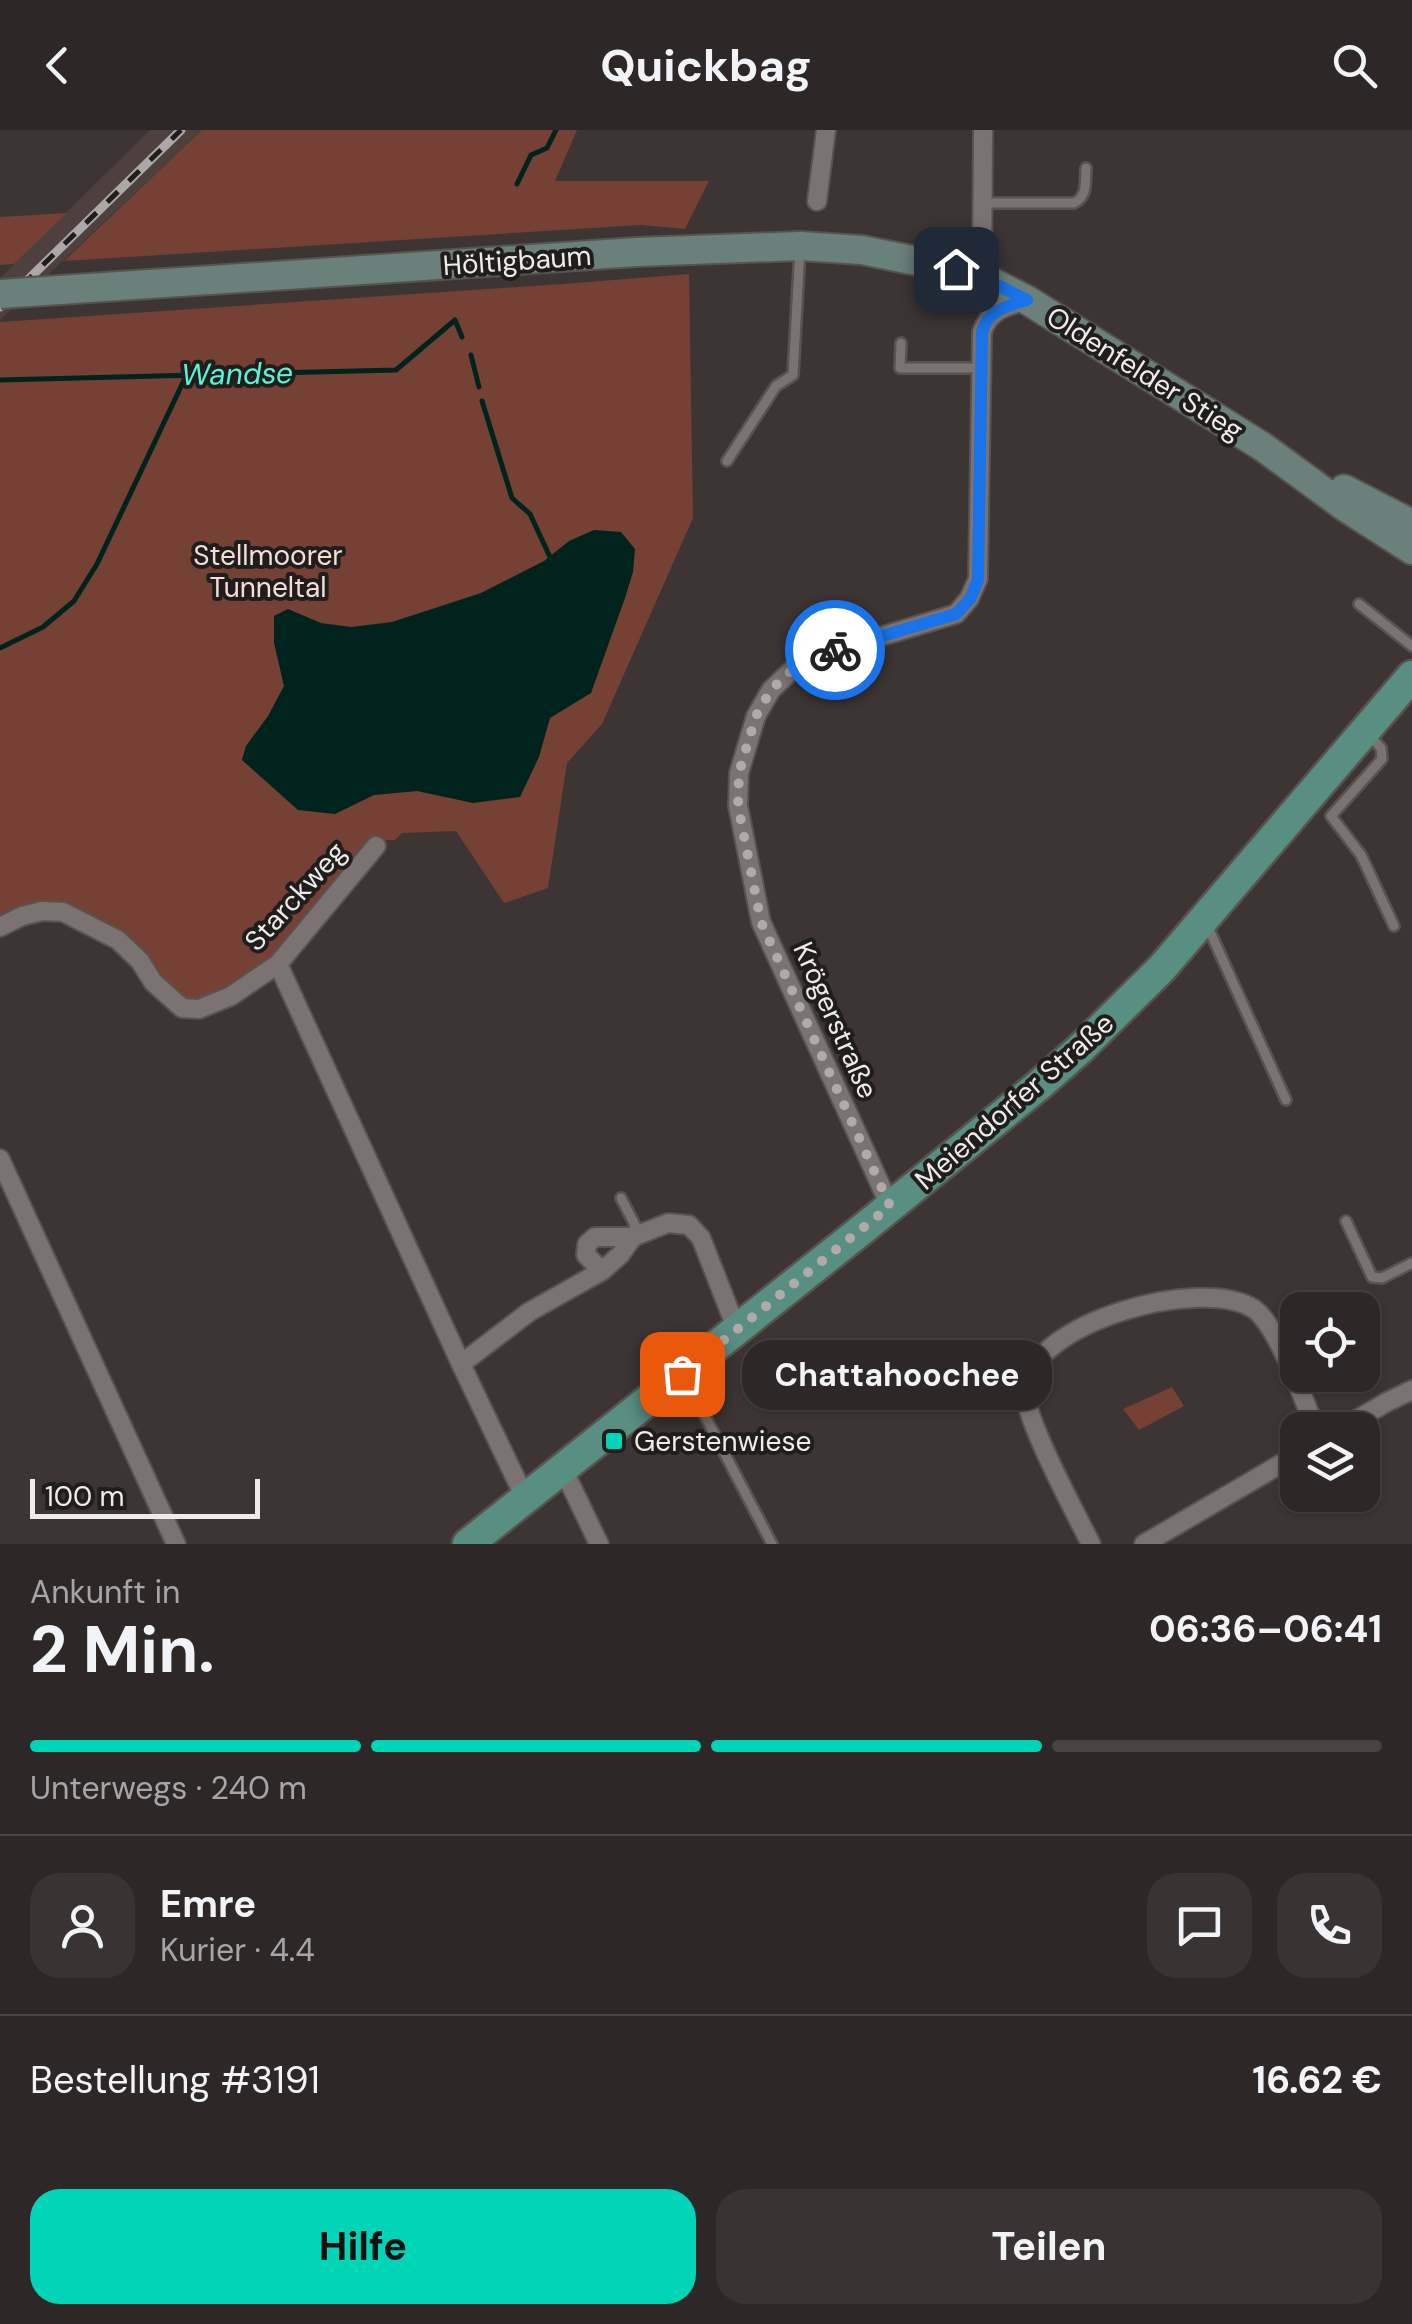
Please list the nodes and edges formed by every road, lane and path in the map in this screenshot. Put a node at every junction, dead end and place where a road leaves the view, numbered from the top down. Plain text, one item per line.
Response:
1 (826, 130) edge
2 (983, 130) edge
3 (1086, 168) dead end
4 (818, 201) dead end
5 (983, 203) junction
6 (800, 246) junction
7 (982, 277) junction
8 (0, 294) edge
9 (1027, 300) junction
10 (900, 343) dead end
11 (981, 368) junction
12 (1263, 447) junction
13 (728, 461) dead end
14 (1412, 524) edge
15 (1412, 550) edge
16 (1358, 604) dead end
17 (1412, 646) edge
18 (1412, 676) edge
19 (1364, 730) junction
20 (376, 846) dead end
21 (1205, 919) junction
22 (1394, 926) dead end
23 (0, 927) edge
24 (278, 964) junction
25 (1286, 1100) dead end
26 (0, 1160) edge
27 (621, 1198) dead end
28 (890, 1206) junction
29 (1346, 1221) dead end
30 (633, 1237) junction
31 (1412, 1262) edge
32 (602, 1271) junction
33 (737, 1330) junction
34 (460, 1364) junction
35 (682, 1374) junction
36 (1412, 1390) edge
37 (1308, 1412) edge
38 (1370, 1412) edge
39 (1280, 1465) edge
40 (562, 1469) junction
41 (525, 1498) junction
42 (176, 1544) edge
43 (468, 1544) edge
44 (599, 1544) edge
45 (772, 1544) edge
46 (1091, 1544) edge
47 (1144, 1544) edge

1 - 4 street
2 - 5 street
3 - 5 lane
5 - 7 street
6 - 7 main road, Höltigbaum
6 - 8 main road, Höltigbaum, bridge
6 - 13 lane
7 - 9 main road, Höltigbaum
9 - 11 street, Krögerstraße
9 - 12 main road, Oldenfelder Stieg
10 - 11 lane
11 - 28 street, Krögerstraße
12 - 14 main road, Oldenfelder Stieg
12 - 15 main road, Oldenfelder Stieg
16 - 17 lane
18 - 19 main road, Meiendorfer Straße
19 - 21 main road, Meiendorfer Straße
19 - 22 lane
20 - 24 street, Starckweg
21 - 25 lane
21 - 28 main road, Meiendorfer Straße
23 - 24 street, Starckweg
24 - 34 street
26 - 42 street
27 - 30 lane
28 - 33 main road, Meiendorfer Straße
29 - 31 lane
30 - 32 street
30 - 32 street
30 - 33 street
32 - 34 street
33 - 35 main road, Meiendorfer Straße
34 - 41 street
35 - 40 main road, Meiendorfer Straße
35 - 45 lane
36 - 38 street
37 - 46 street
39 - 47 street
40 - 41 main road, Meiendorfer Straße
40 - 44 street
41 - 43 main road, Meiendorfer Straße

